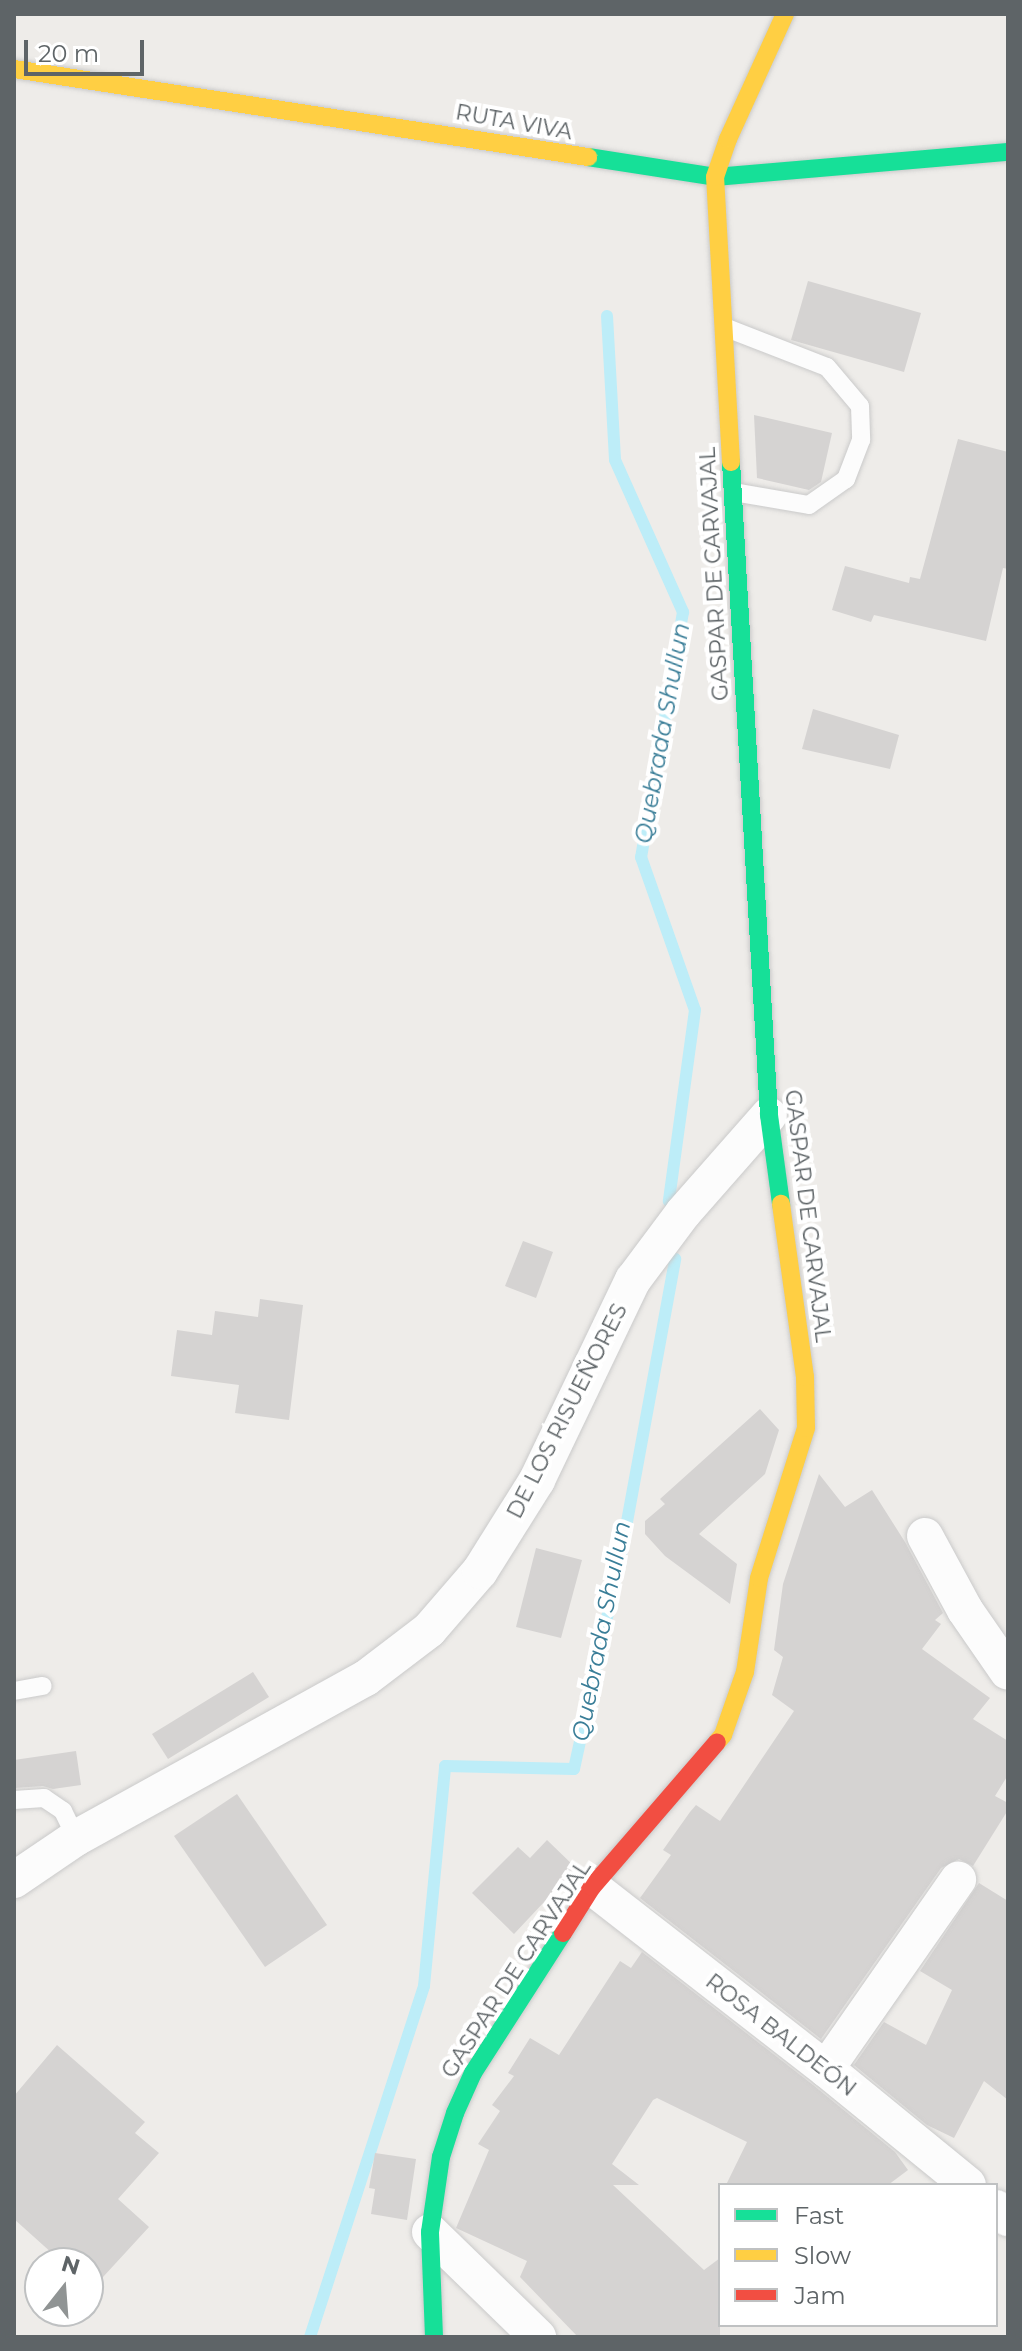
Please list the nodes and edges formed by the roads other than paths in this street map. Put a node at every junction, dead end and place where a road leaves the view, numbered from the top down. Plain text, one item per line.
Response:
1 (785, 14) edge
2 (14, 69) edge
3 (1008, 152) edge
4 (715, 177) junction
5 (724, 327) junction
6 (734, 492) junction
7 (769, 1115) junction
8 (925, 1536) dead end
9 (1008, 1672) edge
10 (43, 1686) dead end
11 (14, 1691) edge
12 (14, 1800) edge
13 (76, 1838) junction
14 (14, 1880) edge
15 (958, 1880) dead end
16 (592, 1887) junction
17 (826, 2069) junction
18 (966, 2183) edge
19 (430, 2232) junction
20 (434, 2337) edge
21 (538, 2337) edge

1 - 4 street, GASPAR DE CARVAJAL
2 - 4 street, RUTA VIVA
3 - 4 street, RUTA VIVA
4 - 5 street, GASPAR DE CARVAJAL
5 - 6 street, GASPAR DE CARVAJAL
5 - 6 lane
6 - 7 street, GASPAR DE CARVAJAL
7 - 13 street, DE LOS RISUEÑORES
7 - 16 street, GASPAR DE CARVAJAL
8 - 9 street
10 - 11 lane
12 - 13 lane
13 - 14 street, DE LOS RISUEÑORES
15 - 17 street
16 - 17 street, ROSA BALDEÓN
16 - 19 street, GASPAR DE CARVAJAL
17 - 18 street, ROSA BALDEÓN
19 - 20 street, GASPAR DE CARVAJAL
19 - 21 street

